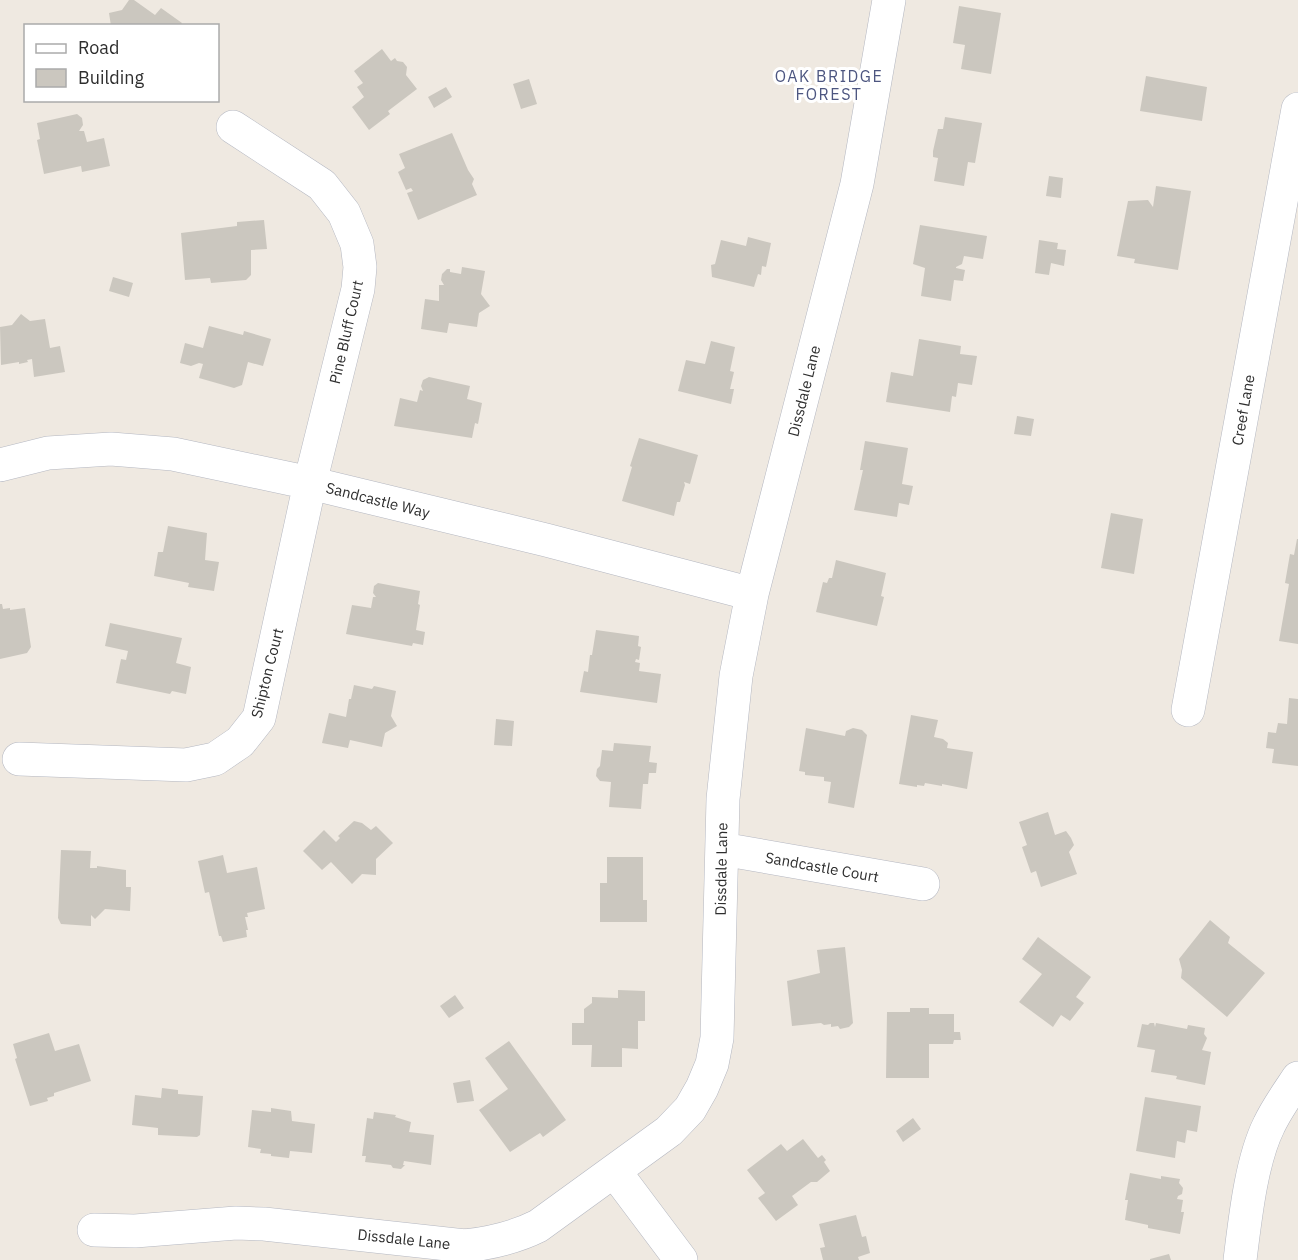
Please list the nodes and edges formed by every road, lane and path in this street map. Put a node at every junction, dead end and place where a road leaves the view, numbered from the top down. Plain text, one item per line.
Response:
1 (889, 0) edge
2 (1298, 109) edge
3 (233, 128) dead end
4 (0, 465) edge
5 (310, 483) junction
6 (752, 594) junction
7 (1188, 710) dead end
8 (19, 759) dead end
9 (722, 849) junction
10 (923, 884) dead end
11 (1298, 1078) edge
12 (615, 1172) junction
13 (94, 1230) dead end
14 (681, 1260) edge
15 (1240, 1260) edge

1 - 6 street, Dissdale Lane
2 - 7 street, Creef Lane
3 - 5 street, Pine Bluff Court
4 - 5 street, Sandcastle Way
5 - 6 street, Sandcastle Way
5 - 8 street, Shipton Court
6 - 9 street, Dissdale Lane
9 - 10 street, Sandcastle Court
9 - 12 street, Dissdale Lane
11 - 15 street
12 - 13 street, Dissdale Lane
12 - 14 street

